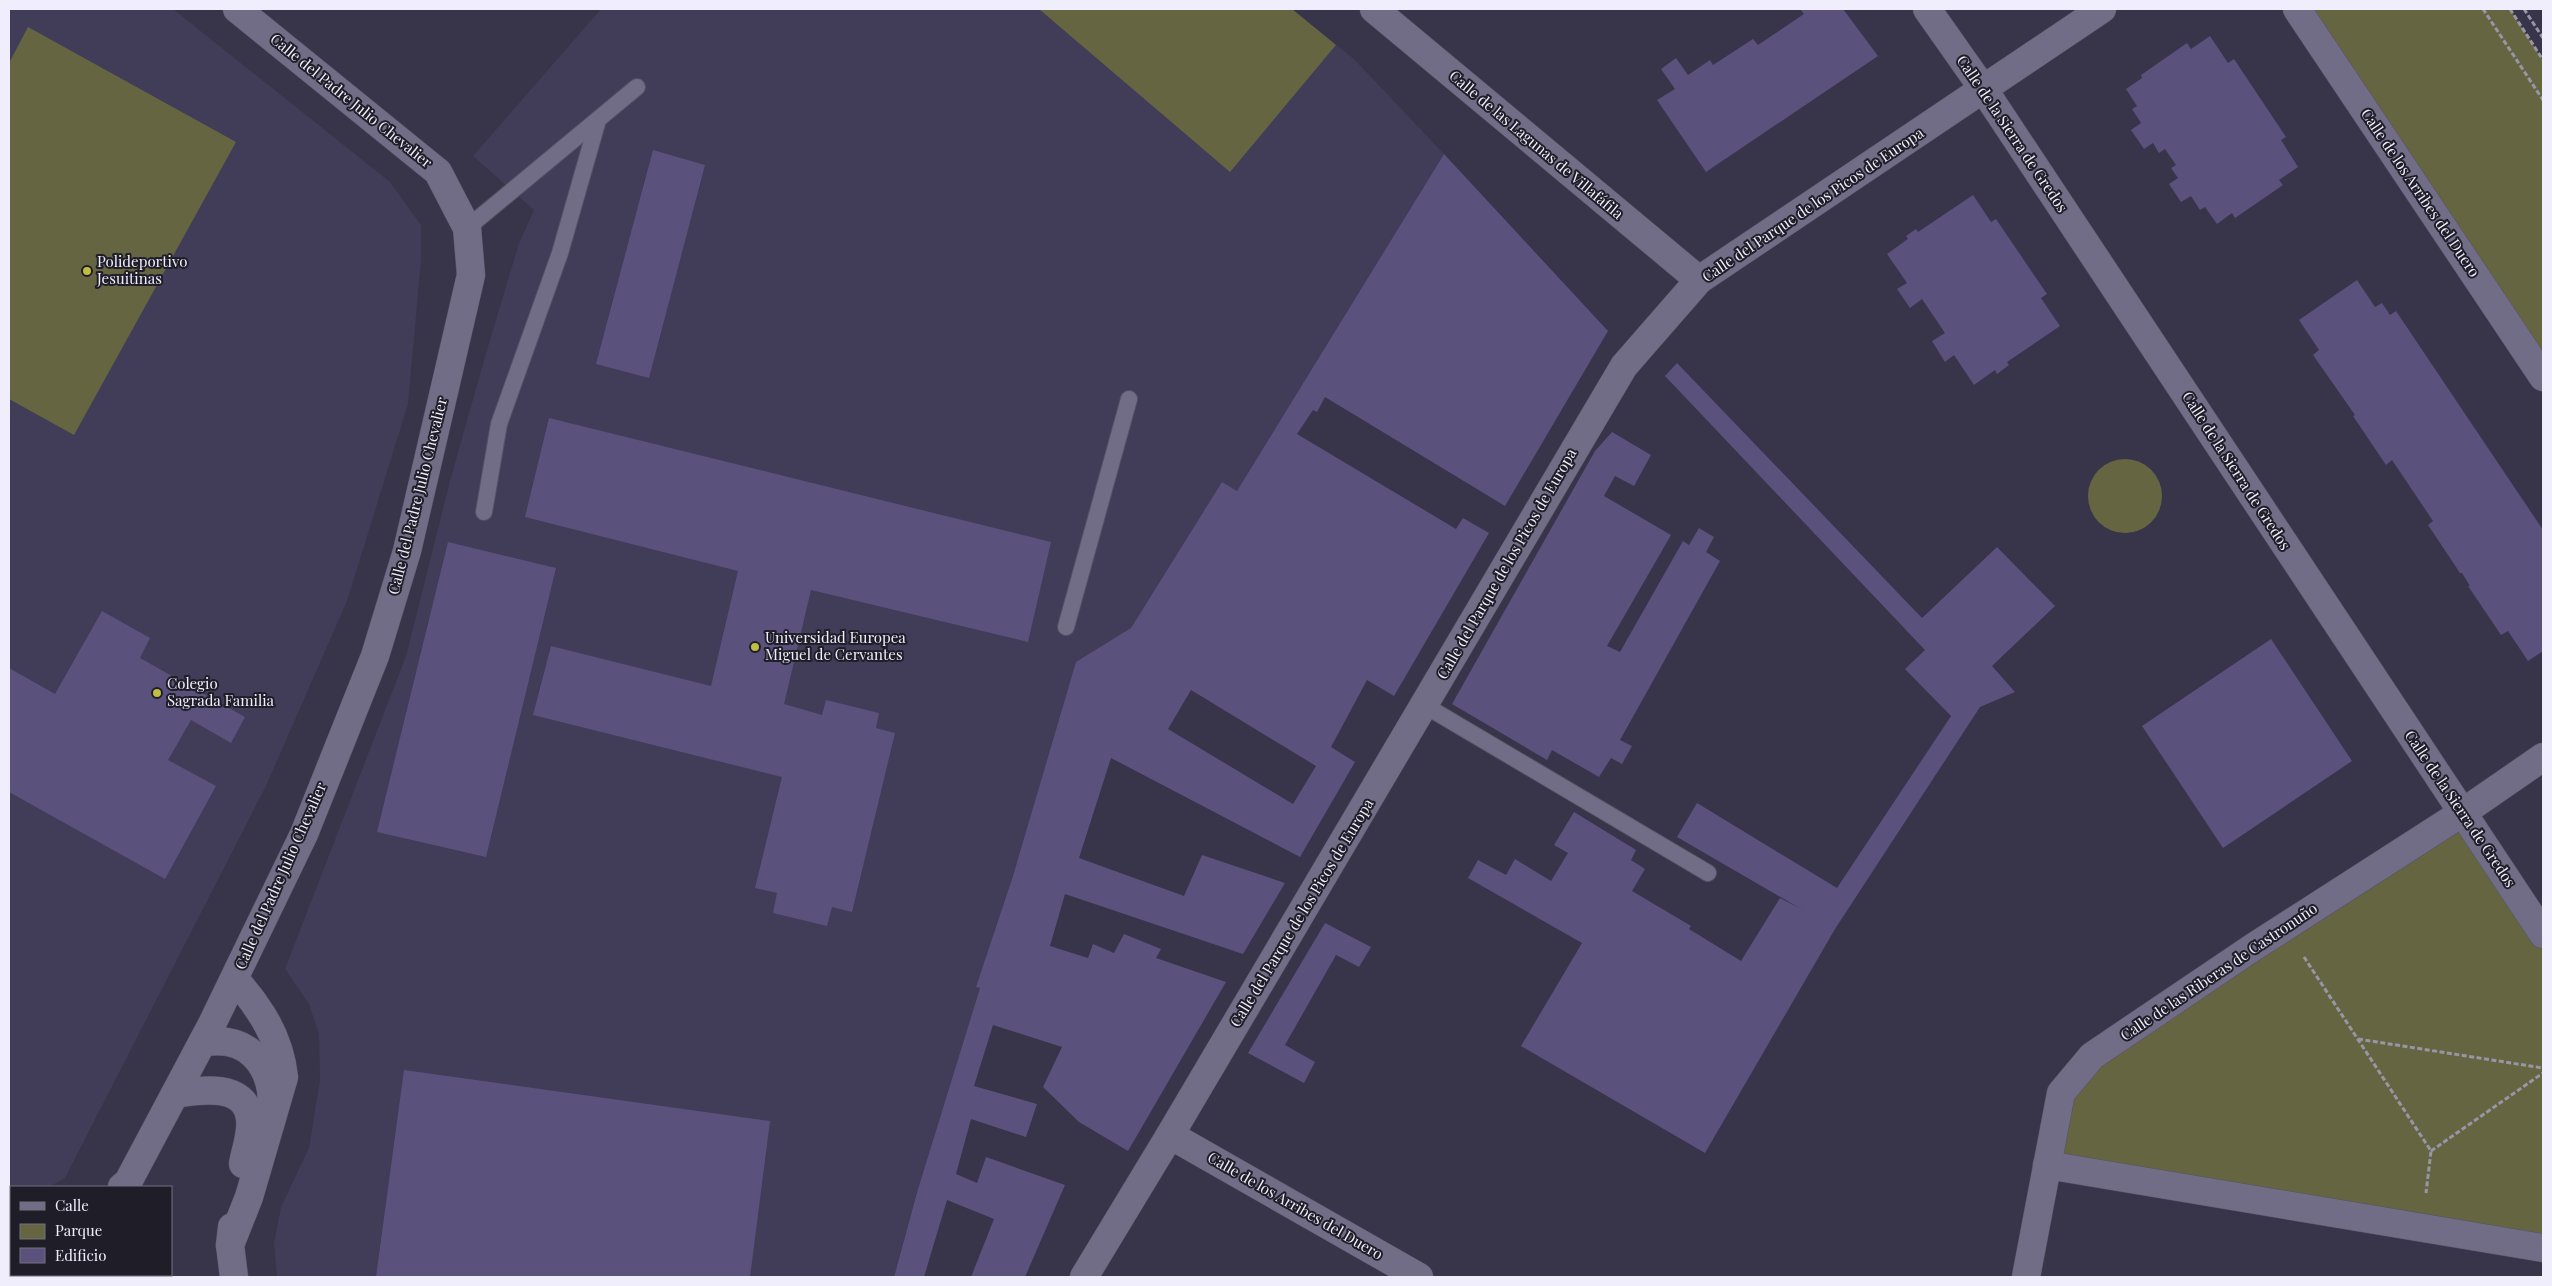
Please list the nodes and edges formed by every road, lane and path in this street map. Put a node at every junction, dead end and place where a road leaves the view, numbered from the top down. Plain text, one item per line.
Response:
1 (237, 9) edge
2 (1374, 9) edge
3 (1927, 9) edge
4 (2102, 9) edge
5 (2297, 9) edge
6 (2483, 9) edge
7 (2510, 9) edge
8 (2524, 9) edge
9 (2543, 38) edge
10 (2543, 60) edge
11 (636, 87) dead end
12 (1984, 90) junction
13 (2543, 100) edge
14 (598, 120) junction
15 (467, 228) junction
16 (1699, 280) junction
17 (2543, 376) edge
18 (1129, 399) dead end
19 (484, 512) dead end
20 (1066, 626) dead end
21 (1424, 705) junction
22 (2543, 757) edge
23 (2462, 813) junction
24 (1708, 873) dead end
25 (2285, 927) junction
26 (2543, 934) edge
27 (235, 978) junction
28 (2358, 1039) junction
29 (202, 1043) junction
30 (2543, 1068) edge
31 (2543, 1073) edge
32 (175, 1094) junction
33 (272, 1119) junction
34 (1170, 1135) junction
35 (2431, 1151) junction
36 (2047, 1165) junction
37 (126, 1186) edge
38 (2422, 1228) junction
39 (230, 1245) junction
40 (2543, 1248) edge
41 (234, 1277) edge
42 (1084, 1277) edge
43 (1419, 1277) edge
44 (2026, 1277) edge

1 - 15 street, Calle del Padre Julio Chevalier
2 - 16 street, Calle de las Lagunas de Villafáfila
3 - 12 street, Calle de la Sierra de Gredos
4 - 12 street, Calle del Parque de los Picos de Europa
5 - 17 street, Calle de los Arribes del Duero
6 - 13 path
7 - 10 path
8 - 9 path
11 - 14 lane
12 - 16 street, Calle del Parque de los Picos de Europa
12 - 23 street, Calle de la Sierra de Gredos
14 - 15 lane
14 - 19 lane
15 - 27 street, Calle del Padre Julio Chevalier
16 - 21 street, Calle del Parque de los Picos de Europa
18 - 20 lane
21 - 24 lane
21 - 34 street, Calle del Parque de los Picos de Europa
22 - 23 street, Calle de las Riberas de Castronuño
23 - 25 street, Calle de las Riberas de Castronuño
23 - 26 street, Calle de la Sierra de Gredos
25 - 28 path
25 - 36 street, Calle de las Riberas de Castronuño
27 - 29 street, Calle del Padre Julio Chevalier
27 - 33 street
28 - 30 path
28 - 35 path
29 - 32 street, Calle del Padre Julio Chevalier
29 - 33 street
31 - 35 path
32 - 37 street, Calle del Padre Julio Chevalier
32 - 39 street
33 - 39 street
34 - 42 street, Calle del Parque de los Picos de Europa
34 - 43 street, Calle de los Arribes del Duero
35 - 38 path
36 - 38 street
36 - 44 street, Calle de las Riberas de Castronuño
38 - 40 street
39 - 41 street

